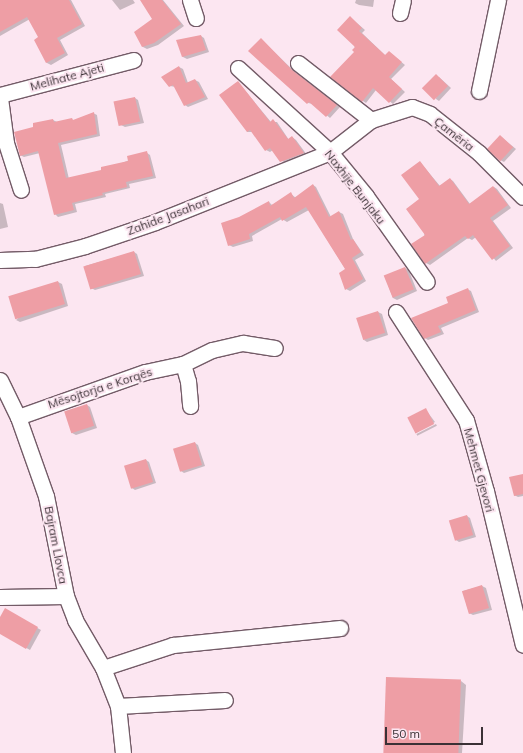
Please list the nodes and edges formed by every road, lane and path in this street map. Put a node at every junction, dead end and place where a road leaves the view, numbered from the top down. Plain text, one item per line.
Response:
1 (190, 0) edge
2 (498, 0) edge
3 (196, 18) dead end
4 (133, 60) dead end
5 (298, 63) dead end
6 (238, 68) dead end
7 (479, 91) dead end
8 (0, 95) edge
9 (0, 98) edge
10 (371, 120) junction
11 (330, 152) junction
12 (21, 190) dead end
13 (523, 197) edge
14 (0, 260) edge
15 (427, 282) dead end
16 (396, 312) dead end
17 (274, 348) dead end
18 (183, 364) junction
19 (0, 380) edge
20 (190, 406) dead end
21 (18, 417) junction
22 (66, 596) junction
23 (0, 597) edge
24 (340, 628) dead end
25 (523, 645) edge
26 (103, 668) junction
27 (225, 700) dead end
28 (118, 706) junction
29 (123, 753) edge

1 - 3 street
2 - 7 street
4 - 8 street, Melihate Ajeti
5 - 10 street
6 - 11 street, Naxhije Bunjaku
9 - 12 street
10 - 11 street, Çamëria
10 - 13 street, Çamëria
11 - 14 street, Zahide Jasahari
11 - 15 street, Naxhije Bunjaku
16 - 25 street, Mehmet Gjevori
17 - 18 street, Mësojtorja e Korqës
18 - 20 street
18 - 21 street, Mësojtorja e Korqës
19 - 21 street, Bajram Llovca
21 - 22 street, Bajram Llovca
22 - 23 street
22 - 26 street, Bajram Llovca
24 - 26 street
26 - 28 street, Bajram Llovca
27 - 28 street
28 - 29 street, Bajram Llovca

